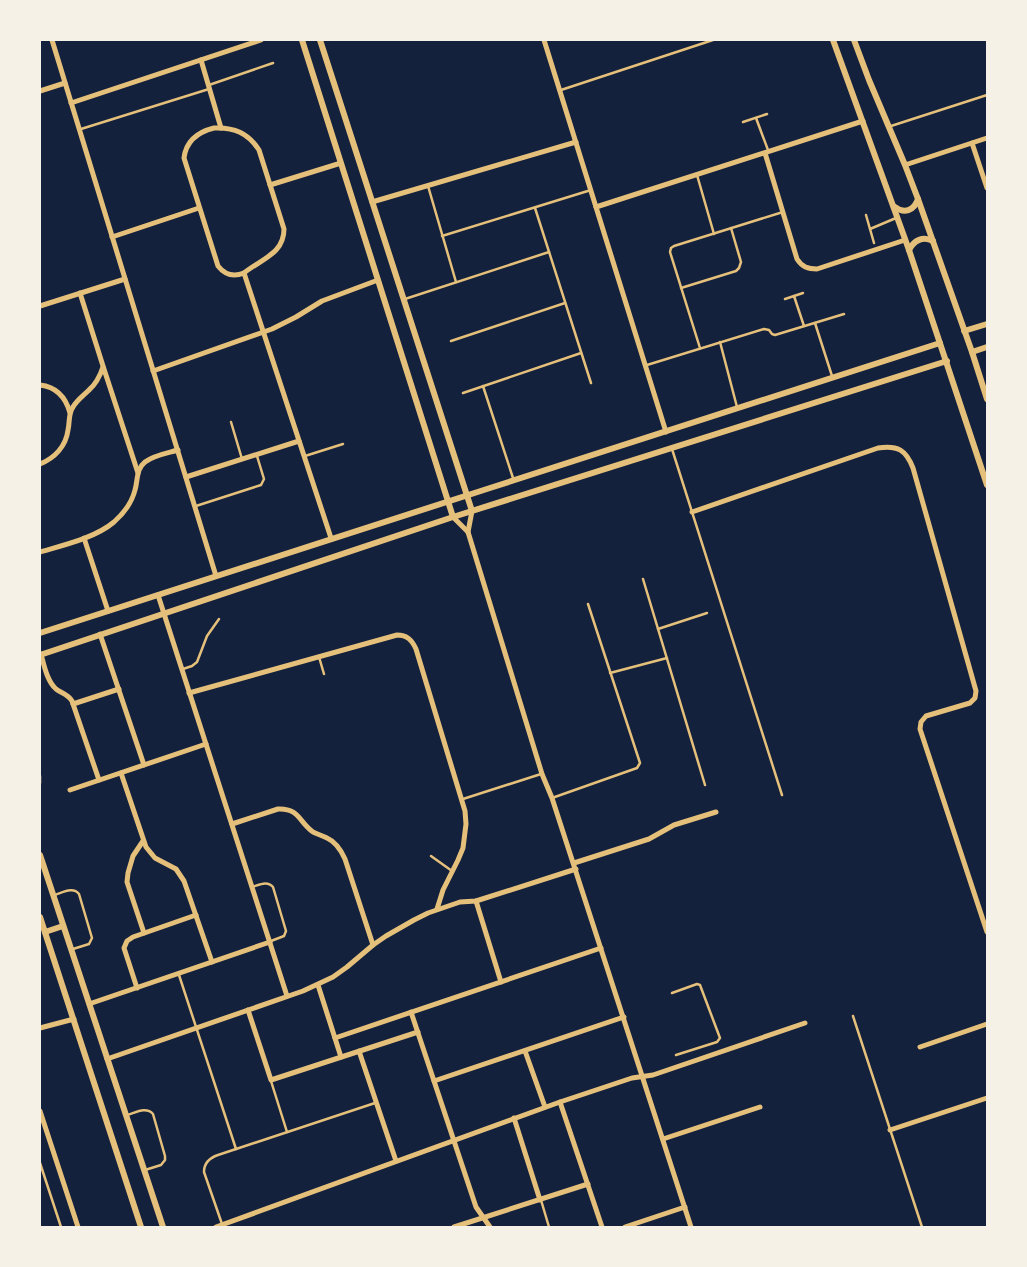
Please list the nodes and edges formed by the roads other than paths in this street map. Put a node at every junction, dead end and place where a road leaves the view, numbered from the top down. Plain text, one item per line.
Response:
1 (52, 40) edge
2 (261, 40) edge
3 (302, 40) edge
4 (320, 40) edge
5 (544, 40) edge
6 (714, 40) edge
7 (833, 40) edge
8 (854, 40) edge
9 (707, 41) edge
10 (201, 60) junction
11 (273, 63) dead end
12 (65, 83) junction
13 (209, 87) junction
14 (560, 90) junction
15 (40, 91) edge
16 (987, 95) edge
17 (71, 103) junction
18 (767, 114) dead end
19 (756, 118) junction
20 (863, 121) junction
21 (743, 122) dead end
22 (889, 126) junction
23 (222, 128) junction
24 (79, 129) junction
25 (987, 138) edge
26 (576, 142) junction
27 (972, 143) junction
28 (767, 152) junction
29 (341, 163) junction
30 (905, 165) junction
31 (984, 171) edge
32 (697, 174) junction
33 (270, 185) junction
34 (428, 186) junction
35 (987, 188) edge
36 (591, 190) junction
37 (918, 199) junction
38 (372, 202) junction
39 (596, 206) junction
40 (894, 206) junction
41 (199, 208) junction
42 (535, 208) junction
43 (783, 212) junction
44 (866, 215) dead end
45 (898, 217) junction
46 (731, 228) junction
47 (870, 229) junction
48 (714, 234) junction
49 (442, 236) junction
50 (112, 237) junction
51 (906, 240) junction
52 (933, 241) junction
53 (874, 243) dead end
54 (909, 250) junction
55 (549, 252) junction
56 (244, 273) junction
57 (125, 280) junction
58 (378, 280) junction
59 (456, 282) junction
60 (681, 288) junction
61 (80, 293) junction
62 (803, 293) dead end
63 (794, 296) junction
64 (785, 299) dead end
65 (404, 300) junction
66 (566, 303) junction
67 (40, 306) edge
68 (844, 314) dead end
69 (815, 323) junction
70 (987, 324) edge
71 (804, 326) junction
72 (964, 331) junction
73 (264, 332) junction
74 (451, 341) dead end
75 (720, 342) junction
76 (940, 343) junction
77 (987, 347) edge
78 (700, 348) junction
79 (972, 352) junction
80 (581, 353) junction
81 (947, 361) junction
82 (645, 365) junction
83 (103, 366) junction
84 (154, 371) junction
85 (832, 378) junction
86 (591, 383) dead end
87 (40, 385) edge
88 (483, 386) junction
89 (463, 393) dead end
90 (987, 399) edge
91 (737, 409) junction
92 (70, 414) junction
93 (231, 422) dead end
94 (666, 432) junction
95 (299, 440) junction
96 (343, 444) dead end
97 (672, 448) junction
98 (178, 450) junction
99 (257, 454) junction
100 (304, 456) junction
101 (242, 459) junction
102 (40, 464) edge
103 (138, 473) junction
104 (186, 477) junction
105 (514, 480) junction
106 (987, 485) edge
107 (466, 495) junction
108 (448, 500) junction
109 (195, 506) junction
110 (472, 511) junction
111 (692, 512) junction
112 (453, 517) junction
113 (468, 532) junction
114 (84, 538) junction
115 (331, 538) junction
116 (40, 552) edge
117 (216, 576) junction
118 (643, 579) dead end
119 (158, 595) junction
120 (588, 604) dead end
121 (108, 611) junction
122 (707, 613) dead end
123 (164, 614) junction
124 (219, 619) dead end
125 (658, 629) junction
126 (40, 633) edge
127 (100, 634) junction
128 (40, 654) edge
129 (319, 657) junction
130 (667, 658) junction
131 (182, 670) junction
132 (610, 673) junction
133 (324, 674) dead end
134 (119, 689) junction
135 (189, 693) junction
136 (74, 704) junction
137 (206, 744) junction
138 (144, 765) junction
139 (121, 773) junction
140 (542, 774) junction
141 (40, 776) edge
142 (99, 780) junction
143 (40, 783) edge
144 (705, 784) dead end
145 (70, 790) dead end
146 (782, 795) dead end
147 (552, 798) junction
148 (462, 799) junction
149 (716, 812) dead end
150 (232, 824) junction
151 (143, 841) junction
152 (40, 854) edge
153 (431, 856) dead end
154 (575, 866) junction
155 (452, 871) junction
156 (252, 887) junction
157 (53, 895) junction
158 (476, 902) junction
159 (437, 909) junction
160 (196, 915) junction
161 (40, 917) edge
162 (64, 926) junction
163 (45, 932) junction
164 (987, 932) edge
165 (144, 933) junction
166 (270, 942) junction
167 (374, 945) junction
168 (601, 948) junction
169 (71, 950) junction
170 (212, 962) junction
171 (178, 973) junction
172 (501, 982) junction
173 (318, 985) junction
174 (136, 988) junction
175 (672, 993) dead end
176 (288, 996) junction
177 (89, 1004) junction
178 (248, 1010) junction
179 (411, 1012) junction
180 (853, 1016) dead end
181 (624, 1018) junction
182 (74, 1019) junction
183 (805, 1024) dead end
184 (987, 1024) edge
185 (40, 1028) edge
186 (196, 1028) junction
187 (418, 1032) junction
188 (335, 1038) junction
189 (920, 1047) dead end
190 (691, 1050) junction
191 (359, 1051) junction
192 (526, 1051) junction
193 (676, 1055) dead end
194 (341, 1057) junction
195 (107, 1058) junction
196 (694, 1061) junction
197 (643, 1076) junction
198 (270, 1080) junction
199 (434, 1081) junction
200 (987, 1098) edge
201 (376, 1102) junction
202 (560, 1102) junction
203 (544, 1107) junction
204 (760, 1107) dead end
205 (40, 1111) edge
206 (126, 1116) junction
207 (514, 1118) junction
208 (890, 1130) junction
209 (287, 1132) junction
210 (663, 1139) junction
211 (454, 1140) junction
212 (236, 1149) junction
213 (40, 1162) edge
214 (396, 1162) junction
215 (144, 1170) junction
216 (588, 1184) junction
217 (540, 1200) junction
218 (685, 1208) junction
219 (483, 1218) junction
220 (222, 1225) junction
221 (61, 1227) edge
222 (78, 1227) edge
223 (141, 1227) edge
224 (162, 1227) edge
225 (216, 1227) edge
226 (454, 1227) edge
227 (490, 1227) edge
228 (550, 1227) edge
229 (602, 1227) edge
230 (625, 1227) edge
231 (691, 1227) edge
232 (922, 1227) edge

1 - 12 street
2 - 10 street
3 - 29 street
4 - 38 street
5 - 14 street
6 - 9 lane
7 - 20 street
8 - 22 street
9 - 14 lane
10 - 13 street
10 - 17 street
11 - 13 lane
12 - 15 street
12 - 17 street
13 - 23 street
13 - 24 lane
14 - 26 street
16 - 22 lane
17 - 24 street
18 - 19 lane
19 - 21 lane
19 - 28 lane
20 - 28 street
20 - 40 street
22 - 30 street
23 - 33 street
23 - 41 street
24 - 50 street
25 - 27 street
26 - 34 street
26 - 36 street
27 - 30 street
27 - 31 street
28 - 32 street
28 - 43 street
29 - 33 street
29 - 58 street
30 - 37 street
31 - 35 street
32 - 39 street
32 - 48 lane
33 - 56 street
34 - 38 street
34 - 49 lane
36 - 39 street
36 - 42 lane
37 - 40 street
37 - 52 street
38 - 65 street
39 - 82 street
40 - 45 street
41 - 50 street
41 - 56 street
42 - 49 lane
42 - 55 lane
43 - 46 lane
43 - 51 street
44 - 47 lane
45 - 47 lane
45 - 51 street
46 - 48 lane
46 - 60 lane
47 - 53 lane
48 - 60 lane
49 - 59 lane
50 - 57 street
51 - 54 street
52 - 54 street
52 - 72 street
54 - 76 street
55 - 59 lane
55 - 66 lane
56 - 73 street
57 - 61 street
57 - 84 street
58 - 73 street
58 - 108 street
59 - 65 lane
60 - 78 lane
61 - 67 street
61 - 83 street
62 - 63 lane
63 - 64 lane
63 - 71 lane
65 - 107 street
66 - 74 lane
66 - 80 lane
68 - 69 lane
69 - 71 lane
69 - 85 lane
70 - 72 street
71 - 75 lane
72 - 79 street
73 - 84 street
73 - 95 street
75 - 78 lane
75 - 91 lane
76 - 81 street
76 - 85 street
77 - 79 street
78 - 82 lane
79 - 90 street
80 - 86 lane
80 - 88 lane
81 - 97 street
81 - 106 street
82 - 94 street
83 - 92 street
83 - 103 street
84 - 98 street
85 - 91 street
87 - 92 street
88 - 89 lane
88 - 105 lane
91 - 94 street
92 - 102 street
93 - 101 lane
94 - 105 street
95 - 99 street
95 - 100 street
96 - 100 lane
97 - 110 street
97 - 111 lane
98 - 103 street
98 - 104 street
99 - 101 street
99 - 109 lane
100 - 115 street
101 - 104 street
103 - 114 street
104 - 109 street
105 - 107 street
107 - 108 street
107 - 110 street
108 - 112 street
108 - 115 street
109 - 117 street
110 - 112 street
110 - 113 street
111 - 146 lane
111 - 164 street
112 - 113 street
112 - 123 street
113 - 140 street
114 - 116 street
114 - 121 street
115 - 117 street
117 - 119 street
118 - 125 lane
119 - 121 street
119 - 123 street
120 - 132 lane
121 - 126 street
122 - 125 lane
123 - 127 street
123 - 131 street
124 - 131 lane
125 - 130 lane
127 - 128 street
127 - 134 street
128 - 136 street
129 - 133 lane
129 - 135 street
129 - 148 street
130 - 132 lane
130 - 144 lane
131 - 135 street
132 - 147 lane
134 - 136 street
134 - 138 street
135 - 137 street
136 - 142 street
137 - 138 street
137 - 150 street
138 - 139 street
139 - 142 street
139 - 151 street
140 - 147 street
140 - 148 lane
141 - 143 lane
142 - 145 street
147 - 154 street
148 - 155 street
149 - 154 street
150 - 156 street
150 - 167 street
151 - 160 street
151 - 165 street
152 - 157 street
153 - 155 lane
154 - 158 street
154 - 168 street
155 - 159 street
156 - 166 street
156 - 166 lane
157 - 162 street
157 - 169 lane
158 - 159 street
158 - 172 street
159 - 167 street
160 - 165 street
160 - 170 street
161 - 163 street
162 - 163 street
162 - 169 street
163 - 182 street
165 - 174 street
166 - 170 street
166 - 176 street
167 - 173 street
168 - 172 street
168 - 181 street
169 - 177 street
170 - 171 street
171 - 174 street
171 - 186 lane
172 - 179 street
173 - 176 street
173 - 188 street
174 - 177 street
175 - 190 lane
176 - 178 street
177 - 195 street
178 - 186 street
178 - 198 street
179 - 187 street
179 - 188 street
180 - 208 lane
181 - 192 street
181 - 197 street
182 - 185 street
182 - 223 street
183 - 196 street
184 - 189 street
186 - 195 street
186 - 212 lane
187 - 191 street
187 - 199 street
188 - 194 street
190 - 193 lane
190 - 196 lane
191 - 194 street
191 - 201 street
192 - 199 street
192 - 203 street
194 - 198 street
195 - 206 street
196 - 197 street
197 - 202 street
197 - 210 street
198 - 209 lane
199 - 211 street
200 - 208 street
201 - 209 lane
201 - 214 street
202 - 203 street
202 - 216 street
203 - 207 street
204 - 210 street
205 - 222 street
206 - 215 street
206 - 215 lane
207 - 211 street
207 - 217 street
208 - 232 lane
209 - 212 lane
210 - 218 street
211 - 214 street
211 - 219 street
212 - 220 lane
213 - 221 lane
214 - 220 street
215 - 224 street
216 - 217 street
216 - 229 street
217 - 219 street
217 - 228 lane
218 - 230 street
218 - 231 street
219 - 226 street
219 - 227 street
220 - 225 street

